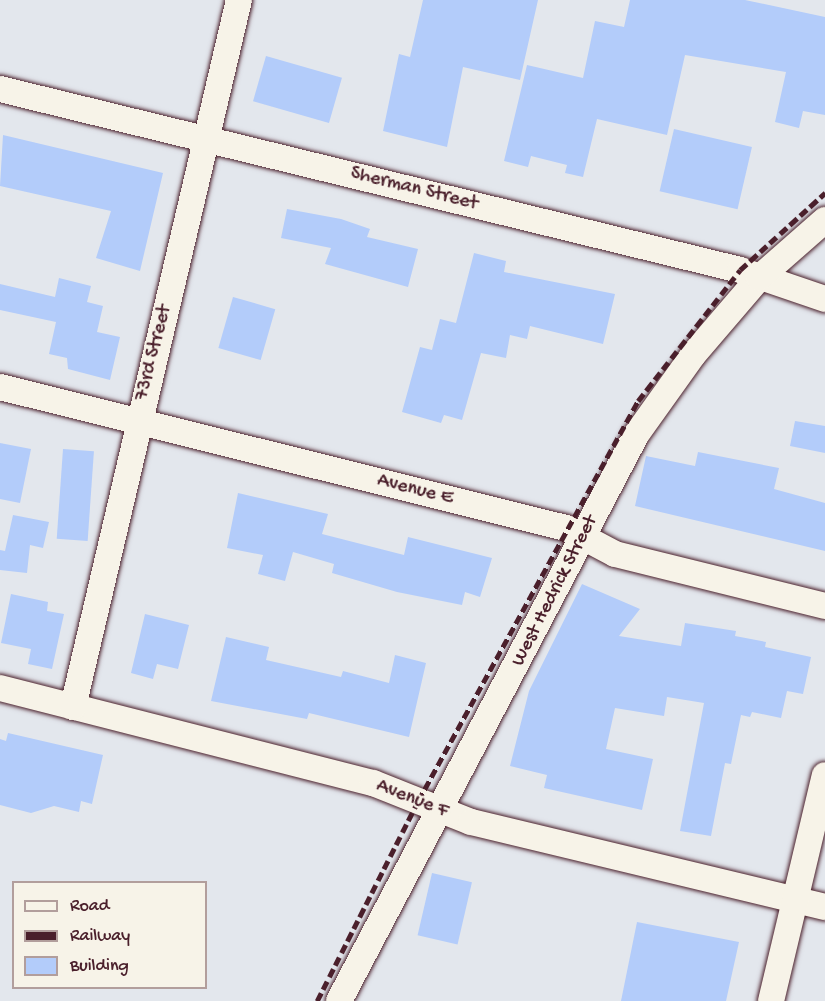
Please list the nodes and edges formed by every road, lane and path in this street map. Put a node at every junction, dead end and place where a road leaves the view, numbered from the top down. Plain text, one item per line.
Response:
1 (239, 0) edge
2 (0, 89) edge
3 (207, 137) junction
4 (825, 220) edge
5 (759, 278) junction
6 (825, 299) edge
7 (0, 387) edge
8 (138, 420) junction
9 (583, 537) junction
10 (825, 606) edge
11 (0, 688) edge
12 (73, 707) junction
13 (825, 775) edge
14 (442, 810) junction
15 (794, 900) junction
16 (825, 907) edge
17 (339, 1001) edge
18 (771, 1001) edge

1 - 3 street, 73rd Street
2 - 3 street, Sherman Street
3 - 5 street, Sherman Street
3 - 8 street, 73rd Street
4 - 5 street, West Hedrick Street
5 - 6 street, Sherman Street
5 - 9 street, West Hedrick Street
7 - 8 street, Avenue E
8 - 9 street, Avenue E
8 - 12 street, 73rd Street
9 - 10 street, Avenue E
9 - 14 street, West Hedrick Street
11 - 12 street, Avenue F
12 - 14 street, Avenue F
13 - 15 street
14 - 15 street, Avenue F
14 - 17 street, West Hedrick Street
15 - 16 street, Avenue F
15 - 18 street

